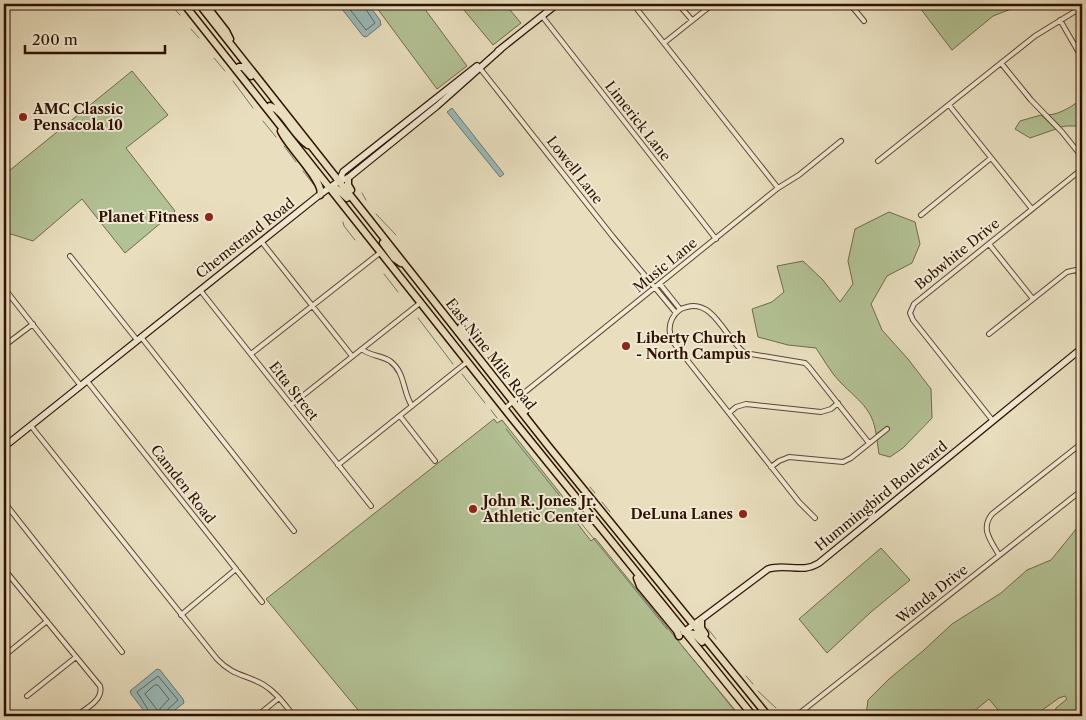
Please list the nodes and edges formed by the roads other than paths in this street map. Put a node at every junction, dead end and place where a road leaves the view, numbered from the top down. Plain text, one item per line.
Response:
1 (184, 4) edge
2 (194, 4) edge
3 (199, 4) edge
4 (205, 4) edge
5 (557, 4) edge
6 (633, 4) edge
7 (678, 4) edge
8 (713, 4) edge
9 (850, 4) edge
10 (1082, 10) edge
11 (542, 16) junction
12 (195, 17) junction
13 (692, 20) junction
14 (1060, 20) junction
15 (864, 21) dead end
16 (664, 43) junction
17 (236, 51) junction
18 (1082, 58) edge
19 (1001, 63) junction
20 (239, 67) junction
21 (478, 67) junction
22 (270, 94) junction
23 (949, 105) junction
24 (270, 106) junction
25 (278, 123) junction
26 (841, 141) dead end
27 (313, 148) junction
28 (1082, 157) edge
29 (991, 158) junction
30 (878, 161) dead end
31 (1082, 169) edge
32 (348, 178) junction
33 (339, 181) junction
34 (330, 188) junction
35 (778, 188) junction
36 (320, 195) junction
37 (1032, 209) junction
38 (921, 215) dead end
39 (716, 238) junction
40 (261, 241) junction
41 (989, 244) junction
42 (380, 252) junction
43 (70, 256) dead end
44 (408, 268) junction
45 (1082, 274) edge
46 (660, 284) junction
47 (4, 288) edge
48 (655, 288) junction
49 (200, 290) junction
50 (1033, 299) junction
51 (420, 302) junction
52 (312, 306) junction
53 (680, 309) junction
54 (676, 313) junction
55 (444, 315) junction
56 (451, 323) junction
57 (32, 324) junction
58 (461, 327) dead end
59 (989, 334) dead end
60 (139, 339) junction
61 (4, 346) edge
62 (1082, 348) edge
63 (362, 349) junction
64 (251, 354) junction
65 (352, 356) junction
66 (467, 362) junction
67 (87, 381) junction
68 (81, 386) junction
69 (501, 386) junction
70 (521, 395) junction
71 (513, 401) junction
72 (838, 403) junction
73 (291, 405) junction
74 (412, 406) junction
75 (504, 409) junction
76 (728, 413) junction
77 (400, 416) junction
78 (993, 421) junction
79 (31, 426) junction
80 (887, 429) dead end
81 (869, 443) junction
82 (1082, 443) edge
83 (4, 447) edge
84 (549, 447) junction
85 (435, 461) dead end
86 (338, 465) junction
87 (771, 466) junction
88 (553, 470) junction
89 (1082, 490) edge
90 (4, 502) edge
91 (371, 506) dead end
92 (601, 511) junction
93 (815, 518) dead end
94 (294, 531) dead end
95 (604, 533) junction
96 (999, 555) junction
97 (4, 569) edge
98 (236, 569) junction
99 (262, 602) dead end
100 (181, 615) junction
101 (47, 621) junction
102 (701, 621) junction
103 (694, 626) junction
104 (682, 634) junction
105 (122, 652) dead end
106 (4, 656) edge
107 (76, 657) junction
108 (27, 696) dead end
109 (279, 698) junction
110 (755, 701) junction
111 (76, 716) edge
112 (257, 716) edge
113 (294, 716) edge
114 (753, 716) edge
115 (768, 716) edge
116 (772, 716) edge
117 (796, 716) edge

1 - 12 main road, East Nine Mile Road
2 - 17 main road
3 - 17 main road, East Nine Mile Road
4 - 17 main road
5 - 11 street, Chemstrand Road
6 - 16 street
7 - 13 street
8 - 13 street
9 - 15 street
10 - 14 street
11 - 21 street, Chemstrand Road
11 - 39 street, Limerick Lane
12 - 20 main road
12 - 25 main road, East Nine Mile Road
13 - 16 street
14 - 18 street
14 - 19 street
16 - 35 street
17 - 22 main road, East Nine Mile Road
19 - 23 street
19 - 28 street
20 - 22 main road
20 - 24 main road
21 - 32 street, Chemstrand Road
21 - 33 street, Chemstrand Road
21 - 48 street, Lowell Lane
22 - 27 main road, East Nine Mile Road
23 - 29 street
23 - 30 street
24 - 27 main road
24 - 33 main road
25 - 34 main road, East Nine Mile Road
25 - 36 main road
26 - 35 street, Music Lane
27 - 33 main road, East Nine Mile Road
29 - 37 street
29 - 38 street
31 - 37 street, Bobwhite Drive
32 - 33 street, Chemstrand Road
32 - 55 main road
33 - 34 street, Chemstrand Road
33 - 44 main road, East Nine Mile Road
34 - 36 street, Chemstrand Road
34 - 42 main road, East Nine Mile Road
34 - 44 main road
35 - 39 street, Music Lane
36 - 40 street, Chemstrand Road
37 - 41 street, Bobwhite Drive
39 - 46 street, Music Lane
40 - 49 street, Chemstrand Road
40 - 52 street
41 - 50 street
41 - 78 street, Bobwhite Drive
42 - 51 main road, East Nine Mile Road
42 - 52 street
43 - 60 street
44 - 55 main road, East Nine Mile Road
45 - 50 street
46 - 48 street, Music Lane
46 - 53 street
47 - 57 street
48 - 54 street, Lowell Lane
48 - 70 street, Music Lane
49 - 60 street, Chemstrand Road
49 - 64 street, Etta Street
50 - 59 street
51 - 56 main road
51 - 63 street
51 - 66 main road, East Nine Mile Road
52 - 64 street
52 - 65 street
53 - 54 street
53 - 72 street
54 - 76 street
55 - 56 main road, East Nine Mile Road
56 - 69 main road, East Nine Mile Road
57 - 61 street
57 - 68 street
58 - 69 main road
60 - 67 street, Chemstrand Road
60 - 94 street
62 - 78 street, Hummingbird Boulevard
63 - 65 street
63 - 74 street
64 - 73 street, Etta Street
65 - 73 street
66 - 71 main road
66 - 74 street
66 - 75 main road, East Nine Mile Road
67 - 68 street, Chemstrand Road
67 - 98 street, Camden Road
68 - 79 street, Chemstrand Road
69 - 71 main road, East Nine Mile Road
70 - 71 street, Music Lane
70 - 84 main road
71 - 75 street, Music Lane
71 - 84 main road, East Nine Mile Road
72 - 76 street
72 - 81 street
73 - 86 street, Etta Street
74 - 77 street
75 - 88 main road, East Nine Mile Road
76 - 87 street
77 - 85 street
77 - 86 street
78 - 102 street, Hummingbird Boulevard
79 - 83 street, Chemstrand Road
79 - 100 street
80 - 81 street
81 - 87 street
82 - 96 street
84 - 92 main road, East Nine Mile Road
86 - 91 street, Etta Street
87 - 93 street
88 - 92 main road
88 - 95 main road, East Nine Mile Road
89 - 96 street, Wanda Drive
90 - 105 street
92 - 103 main road, East Nine Mile Road
95 - 103 main road
95 - 104 main road, East Nine Mile Road
96 - 117 street, Wanda Drive
97 - 101 street
98 - 99 street, Camden Road
98 - 100 street
100 - 109 street
101 - 106 street
101 - 107 street
102 - 103 street, Hummingbird Boulevard
102 - 116 main road
103 - 104 street, Hummingbird Boulevard
103 - 110 main road, East Nine Mile Road
104 - 110 main road
104 - 114 main road, East Nine Mile Road
107 - 108 street
107 - 111 street
109 - 112 street
109 - 113 street
110 - 115 main road, East Nine Mile Road

